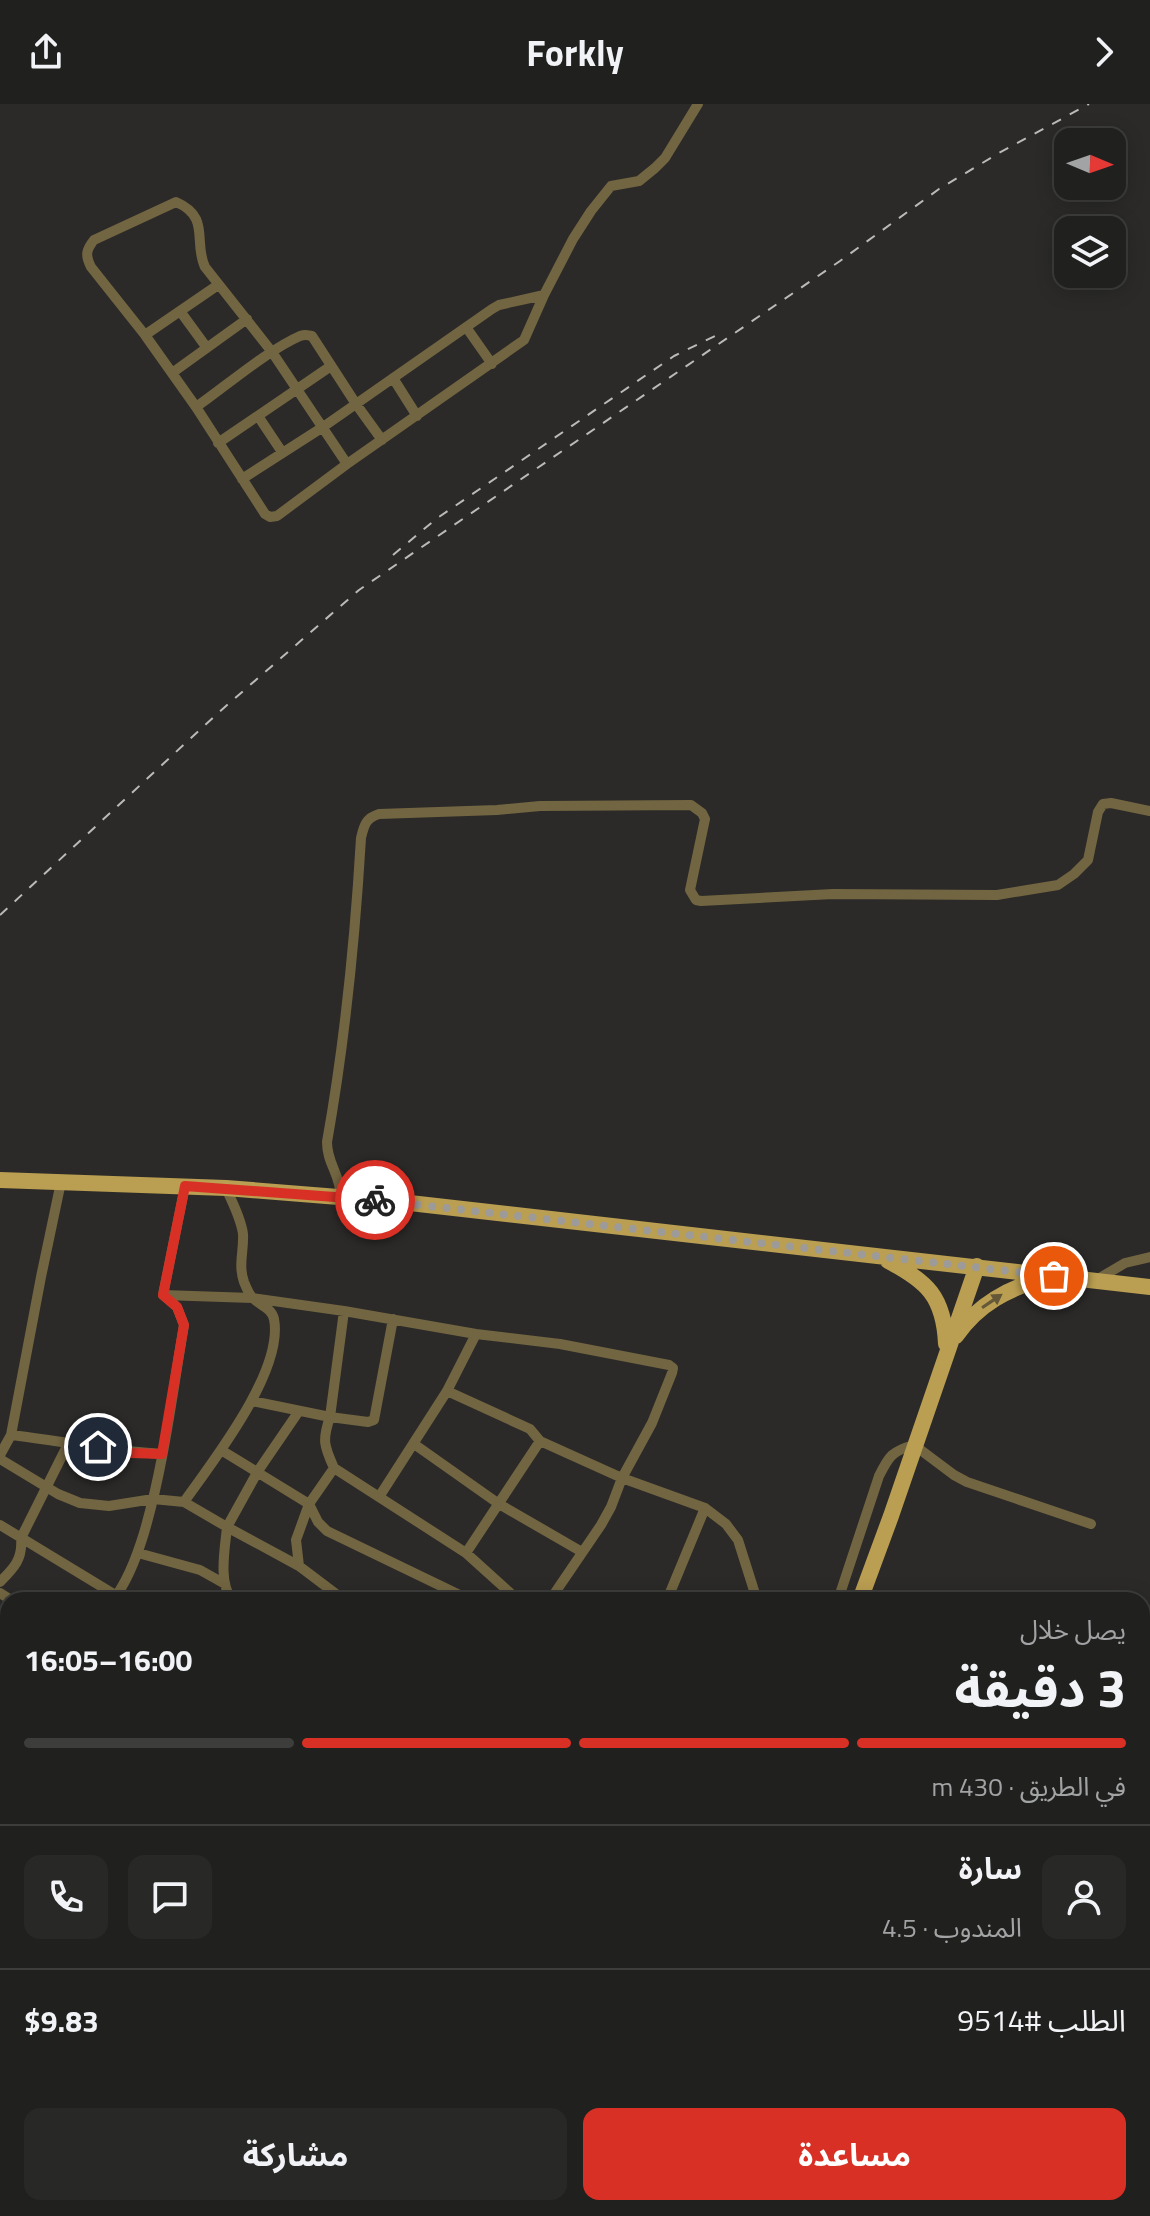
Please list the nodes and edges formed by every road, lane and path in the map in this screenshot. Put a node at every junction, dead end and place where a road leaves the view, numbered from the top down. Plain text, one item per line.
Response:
1 (698, 104) edge
2 (218, 285) junction
3 (544, 295) junction
4 (180, 311) junction
5 (247, 319) junction
6 (466, 327) junction
7 (145, 335) junction
8 (207, 348) junction
9 (272, 352) junction
10 (492, 364) junction
11 (331, 366) junction
12 (172, 373) junction
13 (393, 378) junction
14 (296, 391) junction
15 (356, 404) junction
16 (196, 407) junction
17 (258, 416) junction
18 (417, 416) junction
19 (323, 427) junction
20 (382, 440) junction
21 (218, 443) junction
22 (282, 452) junction
23 (347, 464) junction
24 (242, 479) junction
25 (1150, 811) edge
26 (3, 1182) edge
27 (61, 1182) junction
28 (185, 1186) junction
29 (226, 1188) junction
30 (341, 1197) junction
31 (875, 1255) junction
32 (1150, 1257) edge
33 (977, 1266) junction
34 (1054, 1276) junction
35 (1096, 1280) junction
36 (1150, 1287) edge
37 (163, 1295) junction
38 (252, 1298) junction
39 (344, 1311) junction
40 (393, 1319) junction
41 (476, 1334) junction
42 (946, 1351) junction
43 (447, 1391) junction
44 (252, 1401) junction
45 (299, 1411) junction
46 (330, 1417) junction
47 (11, 1435) junction
48 (540, 1441) junction
49 (69, 1442) junction
50 (414, 1444) junction
51 (914, 1445) junction
52 (221, 1450) junction
53 (162, 1454) junction
54 (0, 1457) edge
55 (334, 1468) junction
56 (258, 1471) junction
57 (622, 1478) junction
58 (46, 1487) junction
59 (379, 1497) junction
60 (153, 1499) junction
61 (184, 1502) junction
62 (309, 1504) junction
63 (499, 1504) junction
64 (705, 1508) junction
65 (1091, 1524) dead end
66 (0, 1525) edge
67 (227, 1527) junction
68 (21, 1538) junction
69 (582, 1552) junction
70 (138, 1553) junction
71 (466, 1553) junction
72 (299, 1566) junction
73 (0, 1582) edge
74 (225, 1584) junction
75 (106, 1592) edge
76 (118, 1592) edge
77 (227, 1592) edge
78 (334, 1592) edge
79 (453, 1592) edge
80 (509, 1592) edge
81 (555, 1592) edge
82 (670, 1592) edge
83 (754, 1592) edge
84 (841, 1592) edge
85 (863, 1592) edge

1 - 3 street
2 - 4 street
2 - 5 street
2 - 7 street
3 - 6 street
3 - 10 street
4 - 7 street
4 - 8 street
5 - 8 street
5 - 9 street
6 - 10 street
6 - 13 street
7 - 12 street
8 - 12 street
9 - 11 street
9 - 14 street
9 - 16 street
10 - 18 street
11 - 14 street
11 - 15 street
12 - 16 street
13 - 15 street
13 - 18 street
14 - 17 street
14 - 19 street
15 - 19 street
15 - 20 street
16 - 21 street
17 - 21 street
17 - 22 street
18 - 20 street
19 - 22 street
19 - 23 street
20 - 23 street
21 - 24 street
22 - 24 street
23 - 24 street
25 - 30 street
26 - 27 main road
27 - 28 main road
27 - 47 street
28 - 29 main road
28 - 37 street
29 - 30 main road
29 - 38 street
30 - 31 main road
31 - 33 main road
31 - 42 main road
32 - 35 street
33 - 34 main road
33 - 42 main road
34 - 35 main road
42 -> 34 main road
35 - 36 main road
37 - 38 street
37 - 53 street
38 - 39 street
38 - 44 street
39 - 40 street
39 - 46 street
40 - 41 street
40 - 46 street
41 - 43 street
41 - 57 street
42 - 51 main road
43 - 48 street
43 - 50 street
44 - 45 street
44 - 52 street
45 - 46 street
45 - 56 street
46 - 55 street
47 - 49 street
47 - 54 street
48 - 57 street
48 - 63 street
49 - 53 street
49 - 58 street
50 - 59 street
50 - 63 street
51 - 65 street
51 - 84 street
51 - 85 main road
52 - 56 street
52 - 61 street
53 - 60 street
54 - 58 street
55 - 59 street
55 - 62 street
56 - 62 street
56 - 67 street
57 - 64 street
57 - 69 street
58 - 60 street
58 - 68 street
59 - 71 street
60 - 61 street
60 - 70 street
61 - 67 street
62 - 72 street
62 - 79 street
63 - 69 street
63 - 71 street
64 - 82 street
64 - 83 street
66 - 68 street
67 - 72 street
67 - 74 street
68 - 73 street
68 - 75 street
69 - 81 street
70 - 74 street
70 - 76 street
71 - 80 street
72 - 78 street
74 - 77 street

